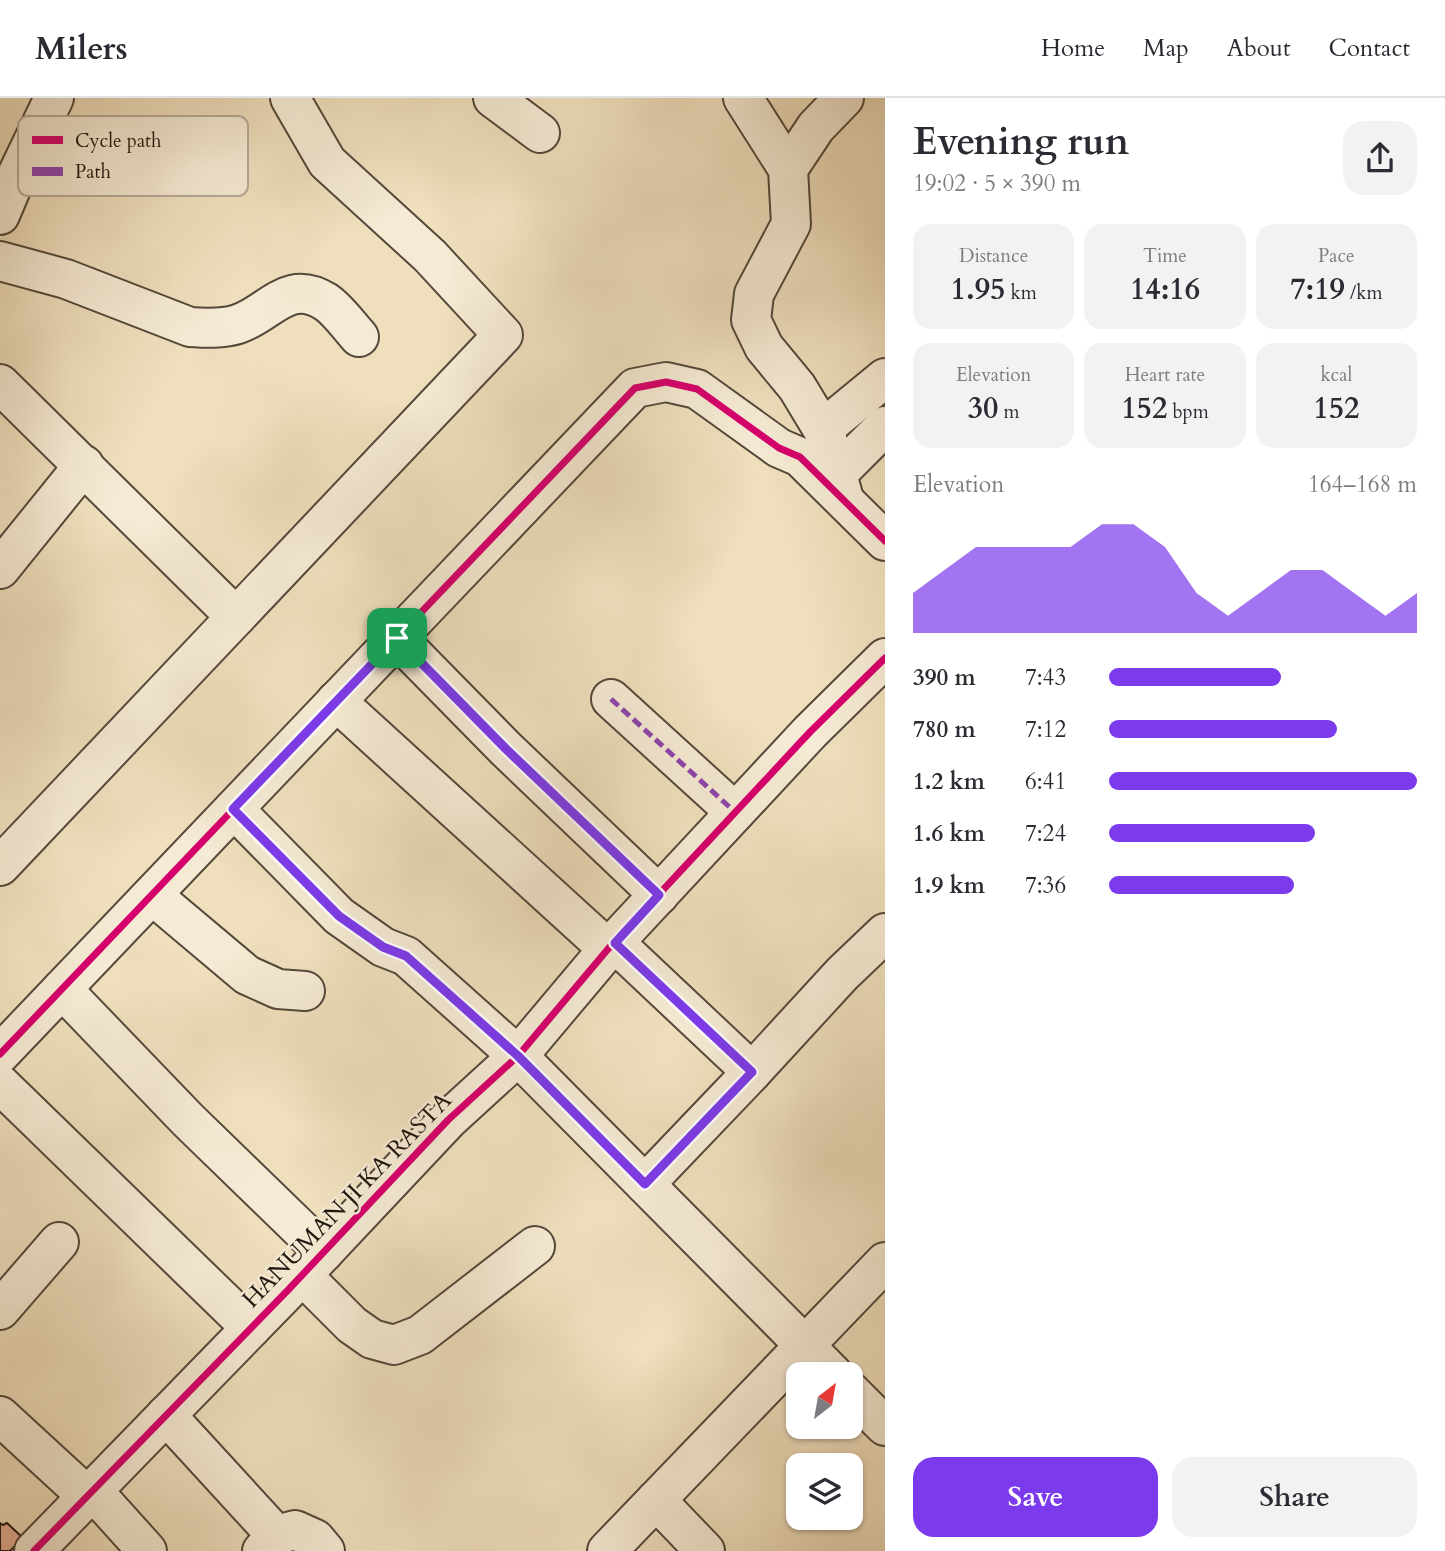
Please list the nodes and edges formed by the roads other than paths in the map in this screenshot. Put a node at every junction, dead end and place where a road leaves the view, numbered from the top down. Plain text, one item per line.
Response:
1 (54, 98) edge
2 (290, 98) edge
3 (493, 98) edge
4 (743, 98) edge
5 (844, 98) edge
6 (45, 116) edge
7 (540, 133) dead end
8 (788, 169) junction
9 (18, 173) edge
10 (0, 215) edge
11 (0, 261) edge
12 (359, 337) dead end
13 (885, 378) edge
14 (0, 384) edge
15 (885, 426) edge
16 (811, 443) junction
17 (84, 465) junction
18 (841, 487) junction
19 (885, 541) edge
20 (0, 569) edge
21 (236, 617) junction
22 (397, 638) junction
23 (885, 658) edge
24 (611, 699) dead end
25 (336, 701) junction
26 (233, 809) junction
27 (735, 813) junction
28 (0, 866) edge
29 (152, 895) junction
30 (659, 895) junction
31 (885, 933) edge
32 (612, 946) junction
33 (62, 989) junction
34 (305, 991) dead end
35 (0, 1054) edge
36 (518, 1056) junction
37 (752, 1072) junction
38 (0, 1084) edge
39 (645, 1184) junction
40 (59, 1242) dead end
41 (535, 1246) dead end
42 (885, 1262) edge
43 (313, 1264) junction
44 (0, 1310) edge
45 (251, 1328) junction
46 (805, 1346) junction
47 (821, 1362) edge
48 (863, 1404) edge
49 (166, 1415) junction
50 (0, 1416) edge
51 (885, 1426) edge
52 (90, 1494) junction
53 (656, 1500) junction
54 (269, 1543) edge
55 (34, 1551) edge
56 (147, 1551) edge
57 (325, 1551) edge
58 (607, 1551) edge
59 (705, 1551) edge

1 - 6 street
2 - 21 street
3 - 7 street
4 - 8 street
5 - 8 street
8 - 16 street
9 - 10 street
11 - 12 street
13 - 16 street
14 - 17 street
15 - 18 street
16 - 18 street
16 - 22 street
17 - 20 street
17 - 21 street
18 - 19 street
21 - 28 street
22 - 25 street
22 - 30 street
23 - 27 street, HANUMAN JI KA RASTA
24 - 27 street
25 - 26 street
25 - 32 street
26 - 29 street
26 - 36 street
27 - 30 street, HANUMAN JI KA RASTA
29 - 33 street
29 - 34 street
30 - 32 street, HANUMAN JI KA RASTA
31 - 37 street
32 - 36 street, HANUMAN JI KA RASTA
32 - 37 street
33 - 35 street
33 - 43 street
36 - 39 street
36 - 43 street, HANUMAN JI KA RASTA
37 - 39 street
38 - 45 street
39 - 46 street
40 - 44 street
41 - 43 street
42 - 46 street
43 - 45 street, HANUMAN JI KA RASTA
45 - 49 street, HANUMAN JI KA RASTA
46 - 47 street
46 - 53 street
48 - 51 street
49 - 52 street, HANUMAN JI KA RASTA
49 - 54 street
50 - 52 street
52 - 55 street, HANUMAN JI KA RASTA
52 - 56 street
53 - 58 street
53 - 59 street
54 - 57 street

